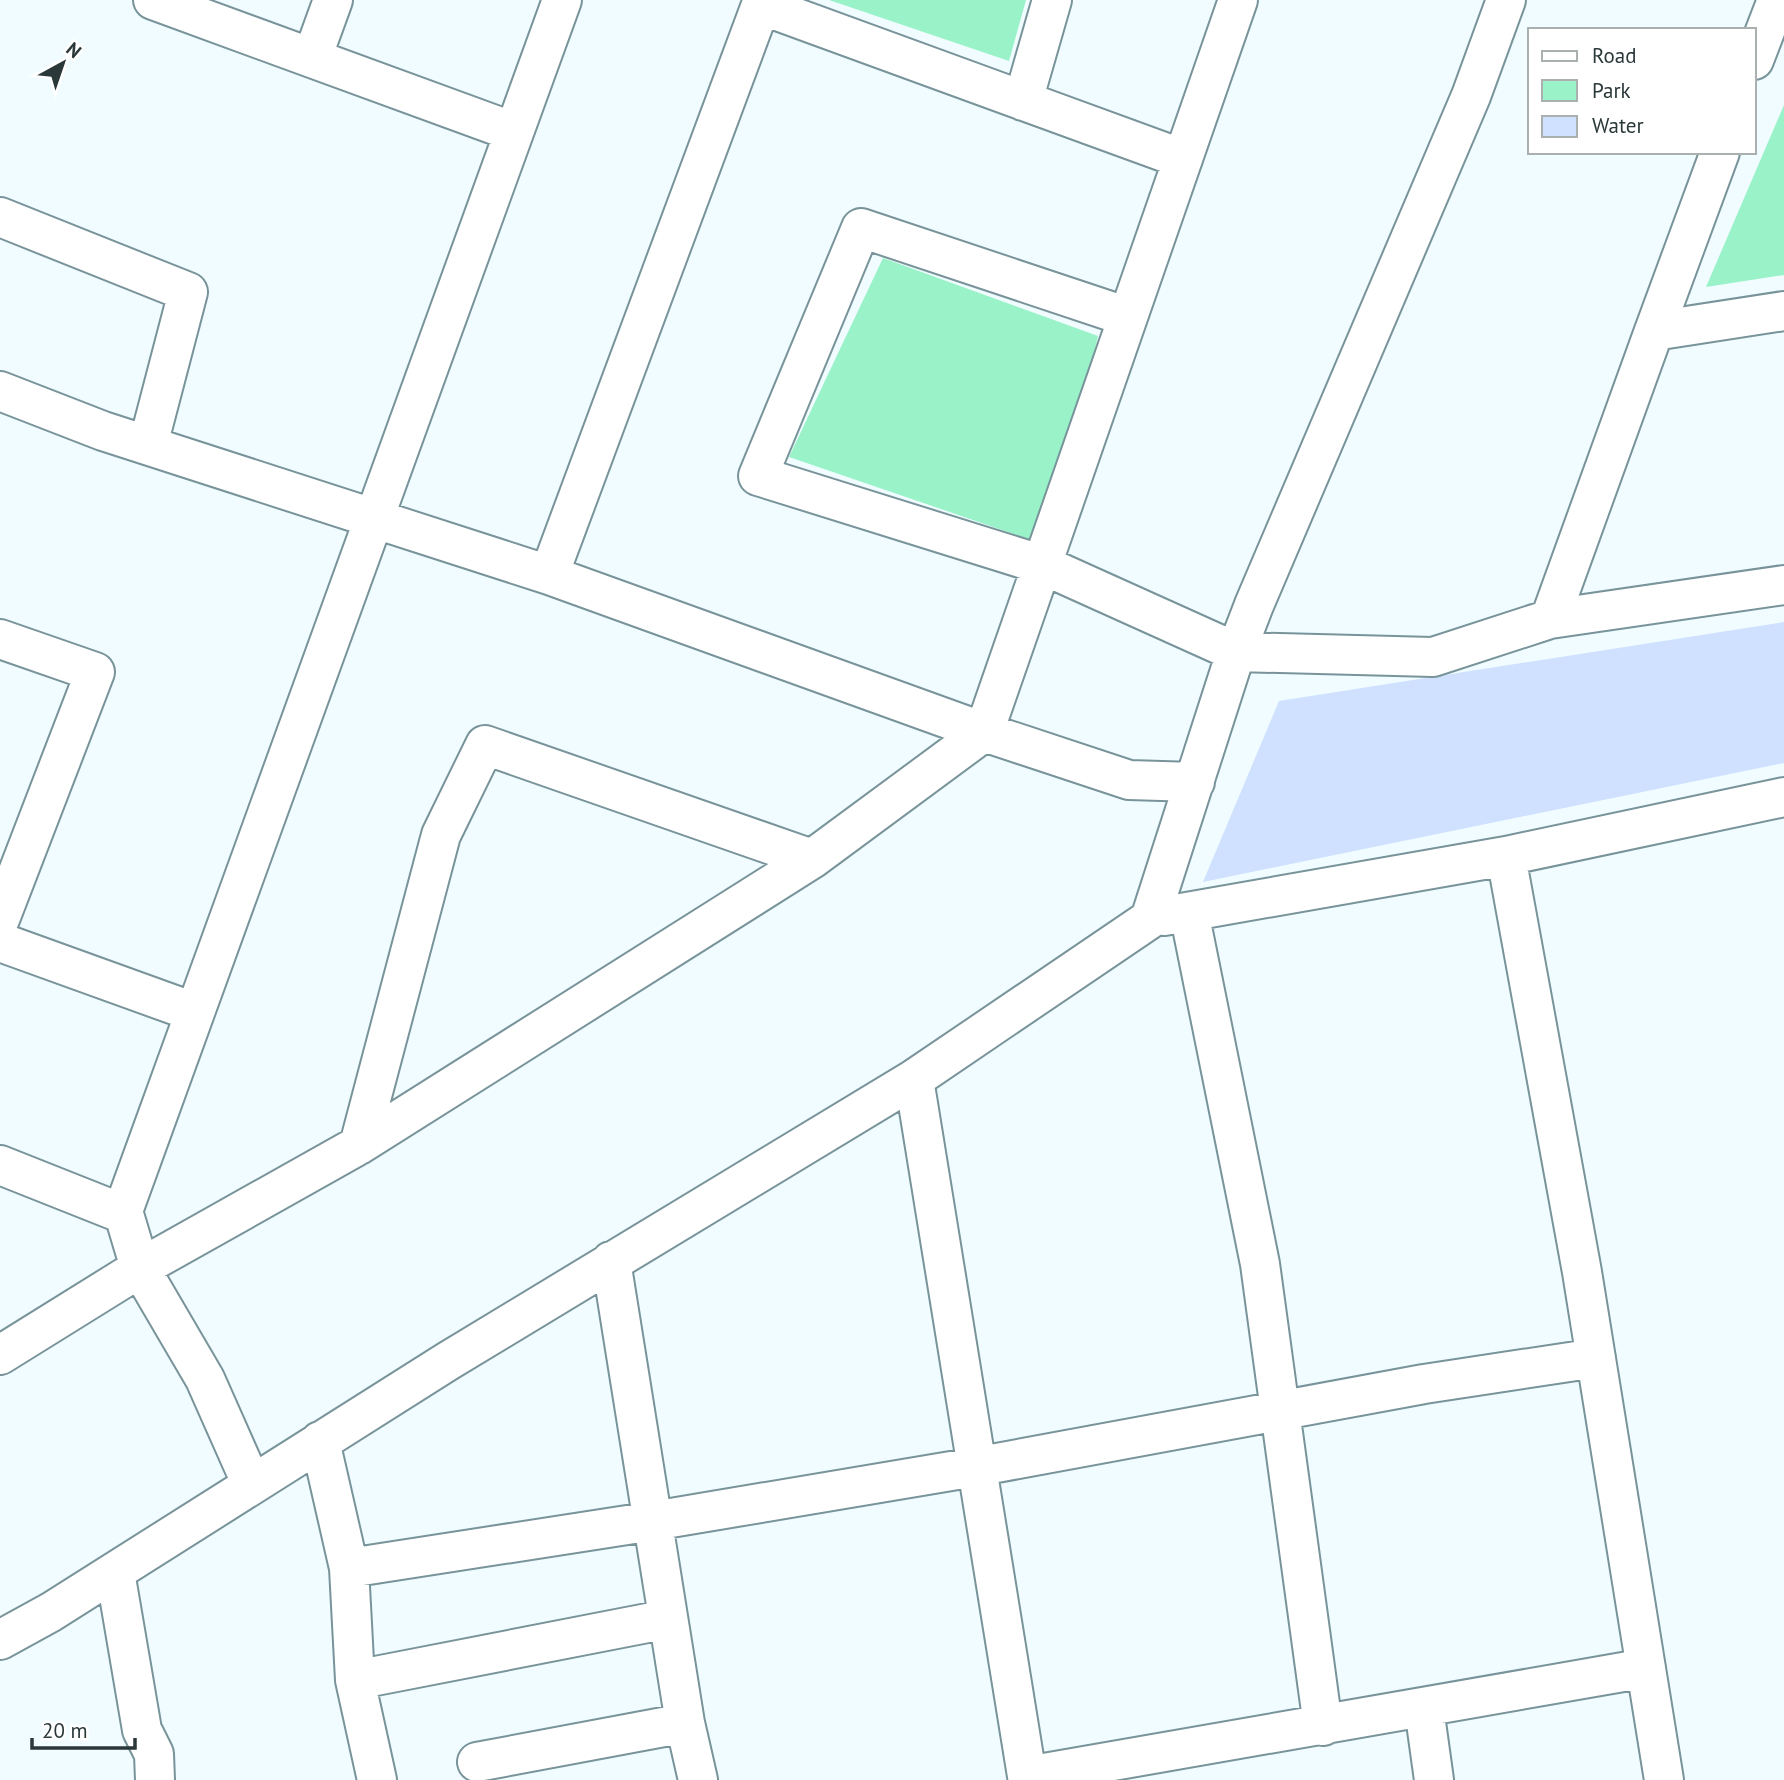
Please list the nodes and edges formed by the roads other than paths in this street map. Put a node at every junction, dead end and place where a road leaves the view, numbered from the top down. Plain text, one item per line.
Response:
1 (153, 0) edge
2 (333, 0) edge
3 (562, 0) edge
4 (1052, 0) edge
5 (1238, 0) edge
6 (1506, 0) edge
7 (1777, 0) edge
8 (762, 3) edge
9 (1756, 55) edge
10 (312, 58) junction
11 (1023, 101) junction
12 (514, 132) junction
13 (1719, 154) edge
14 (1183, 159) junction
15 (0, 218) edge
16 (1784, 311) edge
17 (1128, 317) junction
18 (1654, 331) junction
19 (0, 391) edge
20 (149, 445) junction
21 (372, 518) junction
22 (1043, 565) junction
23 (549, 575) junction
24 (1784, 585) edge
25 (1550, 619) junction
26 (0, 639) edge
27 (1236, 652) junction
28 (984, 732) junction
29 (1195, 782) junction
30 (1784, 797) edge
31 (1506, 856) junction
32 (813, 859) junction
33 (1189, 912) junction
34 (0, 919) edge
35 (1150, 919) junction
36 (0, 942) edge
37 (194, 1012) junction
38 (914, 1079) junction
39 (359, 1145) junction
40 (0, 1165) edge
41 (123, 1210) junction
42 (611, 1261) junction
43 (140, 1268) junction
44 (0, 1355) edge
45 (1596, 1358) junction
46 (1281, 1409) junction
47 (320, 1441) junction
48 (976, 1465) junction
49 (252, 1485) junction
50 (653, 1521) junction
51 (349, 1568) junction
52 (115, 1572) junction
53 (668, 1619) junction
54 (0, 1640) edge
55 (1646, 1668) junction
56 (355, 1681) junction
57 (1424, 1708) junction
58 (685, 1723) junction
59 (1322, 1726) junction
60 (477, 1762) dead end
61 (1016, 1778) edge
62 (155, 1780) edge
63 (377, 1780) edge
64 (698, 1780) edge
65 (1434, 1780) edge
66 (1664, 1780) edge

1 - 10 street
2 - 10 street
3 - 12 street
4 - 11 street
5 - 14 street
6 - 27 street
7 - 9 street
8 - 11 street
8 - 23 street
10 - 12 street
11 - 14 street
12 - 21 street
13 - 18 street
14 - 17 street
15 - 20 street
16 - 18 street
17 - 22 street
17 - 22 street
18 - 25 street
19 - 20 street
20 - 21 street
21 - 23 street
21 - 37 street
22 - 27 street
22 - 28 street
23 - 28 street
24 - 25 street
25 - 27 street
26 - 34 street
27 - 29 street
28 - 29 street
28 - 32 street
29 - 35 street
30 - 31 street
31 - 33 street
31 - 45 street
32 - 39 street
32 - 39 street
33 - 35 street
33 - 46 street
35 - 38 street
36 - 37 street
37 - 41 street
38 - 42 street
38 - 48 street
39 - 43 street
40 - 41 street
41 - 43 street
42 - 47 street
42 - 50 street
43 - 44 street
43 - 49 street
45 - 46 street
45 - 55 street
46 - 48 street
46 - 59 street
47 - 49 street
47 - 51 street
48 - 50 street
48 - 61 street
49 - 52 street
50 - 51 street
50 - 53 street
51 - 56 street
52 - 54 street
52 - 62 street
53 - 56 street
53 - 58 street
55 - 57 street
55 - 66 street
56 - 63 street
57 - 59 street
57 - 65 street
58 - 60 street
58 - 64 street
59 - 61 street

